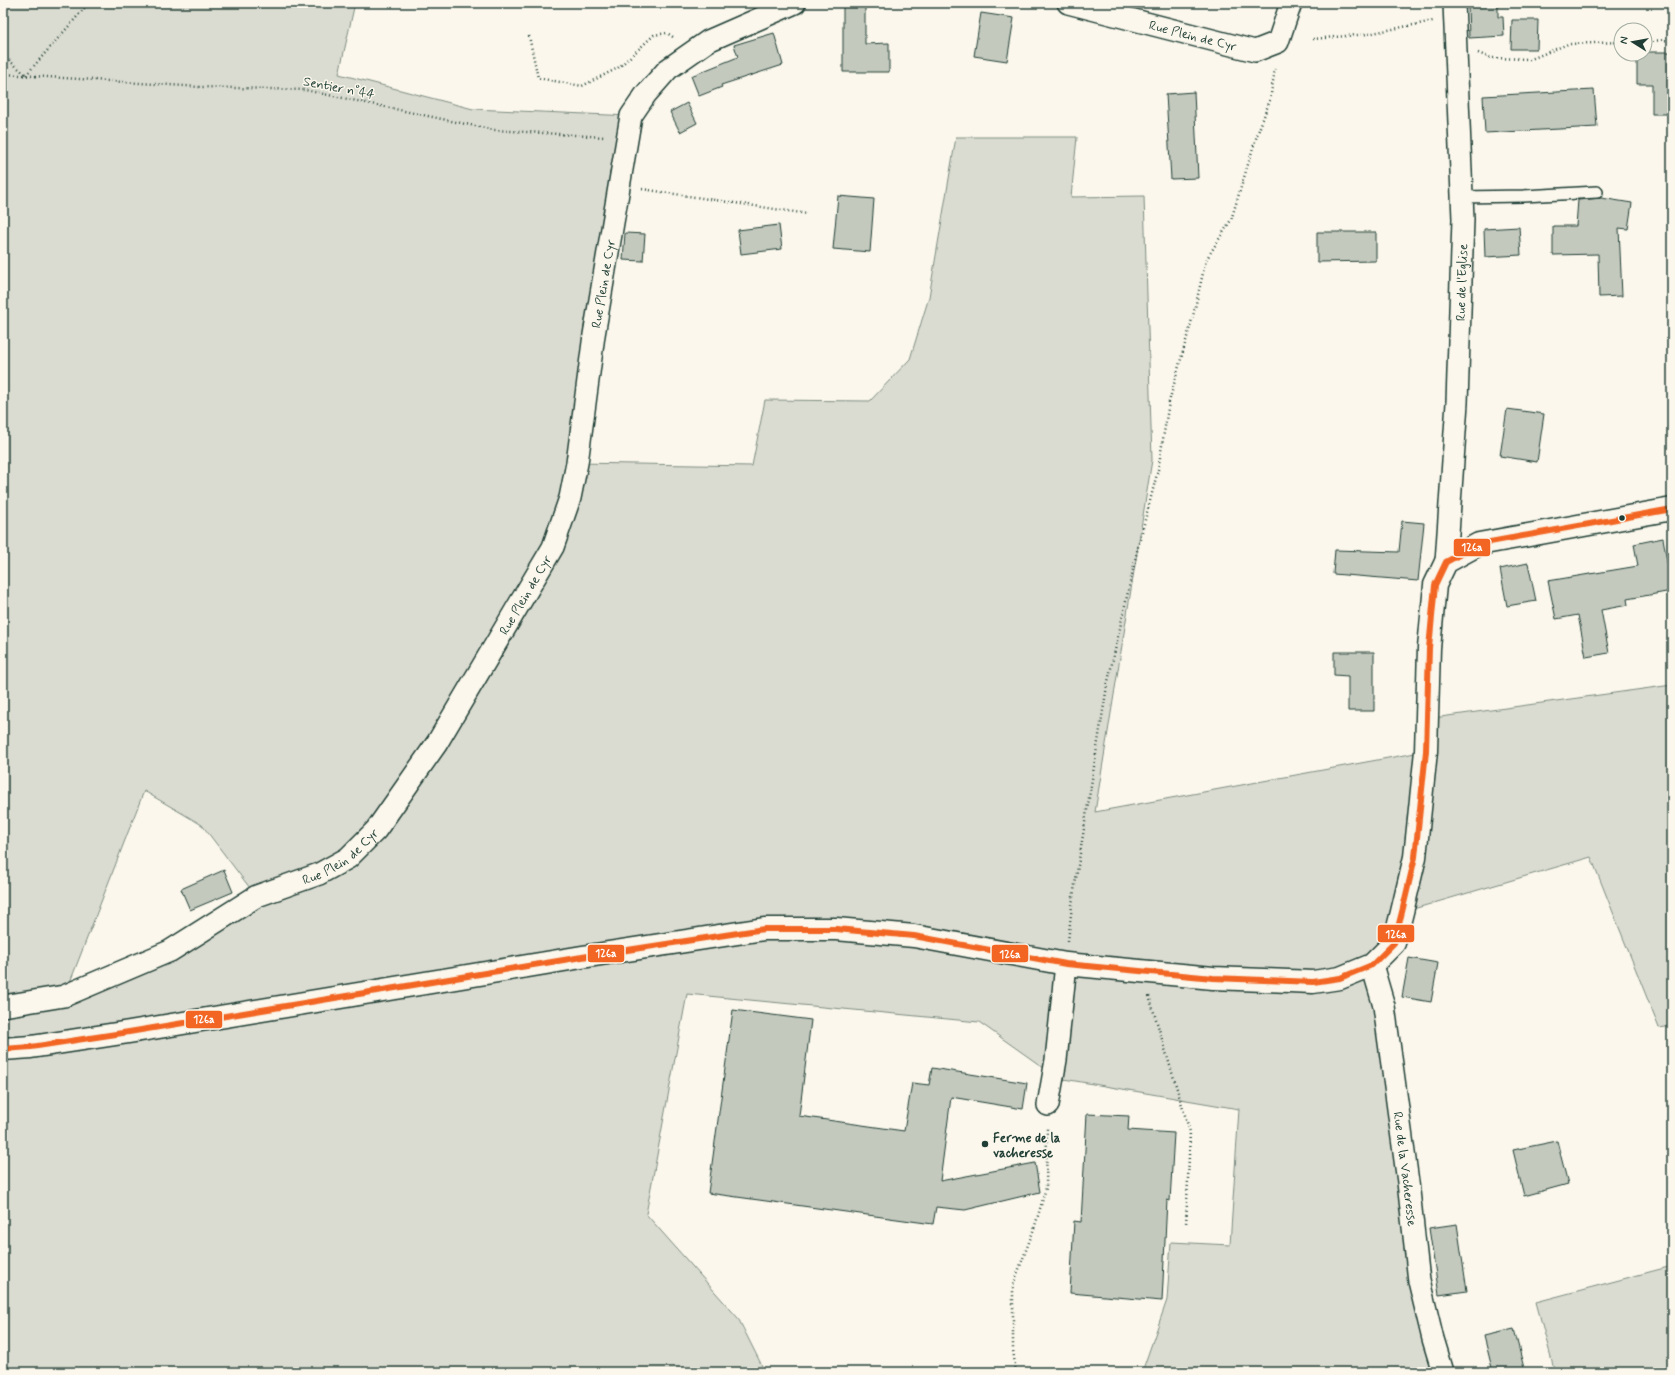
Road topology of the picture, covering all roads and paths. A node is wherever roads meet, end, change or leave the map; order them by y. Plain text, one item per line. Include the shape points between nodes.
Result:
1 (89, 3) edge
2 (795, 3) edge
3 (1068, 3) edge
4 (1291, 3) edge
5 (1454, 10) edge
6 (529, 36) dead end
7 (1313, 39) dead end
8 (1672, 40) edge
9 (1653, 41) edge
10 (1278, 42) junction
11 (1613, 42) edge
12 (1455, 44) junction
13 (691, 53) junction
14 (3, 55) edge
15 (3, 74) edge
16 (26, 75) junction
17 (628, 138) junction
18 (619, 186) junction
19 (1597, 192) dead end
20 (1462, 197) junction
21 (808, 214) dead end
22 (1672, 509) edge
23 (1446, 562) junction
24 (1066, 964) junction
25 (1372, 966) junction
26 (1142, 971) junction
27 (3, 1006) edge
28 (3, 1049) edge
29 (1048, 1105) joint
30 (1186, 1226) dead end
31 (1016, 1372) edge
32 (1443, 1372) edge

1 - 16 path
2 - 13 street, Rue Plein de Cyr via 708,41
3 - 10 street, Rue Plein de Cyr via 1255,51
4 - 10 street
5 - 7 path via 1368,34
5 - 12 street, Rue de l'Eglise
6 - 13 path via 538,78 582,86 618,68 654,35 668,33
8 - 9 path
10 - 24 path via 1270,100 1231,220 1206,260 1169,402 1158,470 1107,686 1073,897
11 - 12 path via 1568,44 1531,59 1491,58
12 - 20 street, Rue de l'Eglise
13 - 17 street, Rue Plein de Cyr via 668,69 646,94 631,116
14 - 16 path
15 - 16 path, Sentier n°44
16 - 17 path, Sentier n°44 via 200,87 305,90 494,130
17 - 18 street, Rue Plein de Cyr
18 - 21 path
18 - 27 street, Rue Plein de Cyr via 573,484 553,548 437,743 376,830 348,858 319,874 256,896 170,951 64,996
19 - 20 lane
20 - 23 street, Rue de l'Eglise via 1458,388
22 - 23 main road via 1479,544
23 - 25 main road via 1435,586 1429,648 1426,751 1415,857 1394,943
24 - 26 main road
24 - 28 main road via 914,936 836,929 764,929 114,1034
24 - 29 street via 1056,1060
25 - 26 main road via 1340,978 1313,982 1213,978
25 - 32 street, Rue de la Vacheresse via 1384,1006 1419,1281
26 - 30 path via 1190,1132
29 - 31 path via 1046,1188 1013,1285 1013,1350

